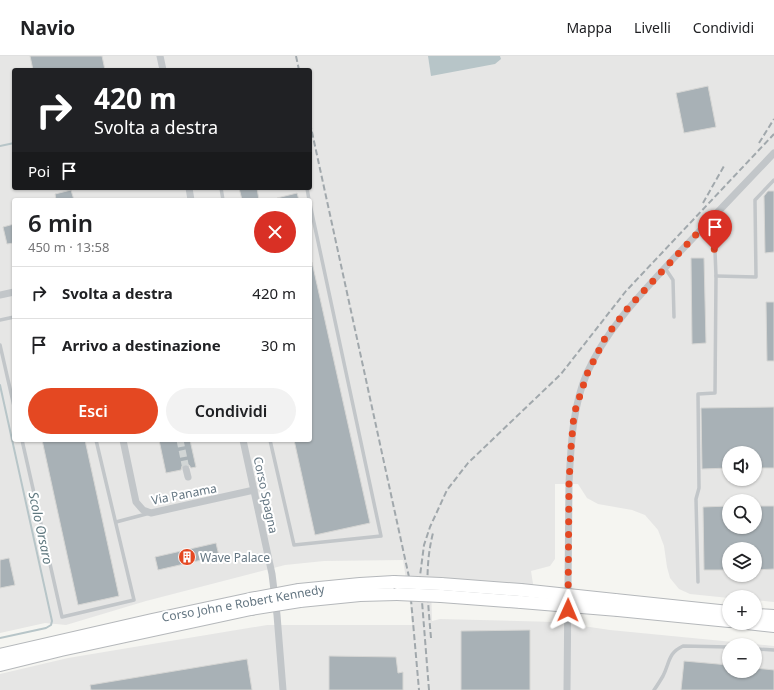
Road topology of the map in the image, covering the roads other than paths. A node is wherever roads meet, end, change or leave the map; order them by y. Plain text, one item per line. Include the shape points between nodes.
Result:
1 (160, 56) edge
2 (163, 68) edge
3 (774, 153) edge
4 (774, 180) edge
5 (312, 213) edge
6 (704, 226) junction
7 (665, 268) junction
8 (716, 276) junction
9 (12, 292) edge
10 (0, 295) edge
11 (12, 317) edge
12 (674, 317) dead end
13 (0, 320) edge
14 (0, 345) edge
15 (12, 397) edge
16 (22, 442) edge
17 (96, 442) edge
18 (123, 442) edge
19 (243, 442) edge
20 (270, 442) edge
21 (186, 469) tunnel mouth
22 (188, 477) dead end
23 (254, 490) junction
24 (151, 513) junction
25 (116, 522) junction
26 (698, 582) dead end
27 (251, 604) junction
28 (617, 605) junction
29 (722, 612) edge
30 (762, 615) edge
31 (774, 616) edge
32 (722, 620) edge
33 (762, 625) edge
34 (774, 626) edge
35 (722, 648) edge
36 (762, 649) edge
37 (774, 650) edge
38 (0, 655) edge
39 (0, 665) edge
40 (281, 675) junction
41 (278, 690) edge
42 (283, 690) edge
43 (567, 690) edge
44 (654, 690) edge

1 - 2 street
3 - 6 street
4 - 8 lane via 755,200 756,277
5 - 20 lane via 381,536 294,544
6 - 7 street
6 - 8 lane via 715,251
7 - 12 lane via 673,280
7 - 43 street via 628,308 605,338 587,374 574,414 569,483
8 - 26 lane via 715,393 698,394
9 - 10 street
11 - 13 lane
14 - 15 lane
16 - 25 lane via 62,617 134,600
17 - 25 lane
18 - 24 street, Via Panama via 136,502 143,510
19 - 23 street, Corso Spagna
21 - 22 street
23 - 24 street, Via Panama
23 - 40 street, Corso Spagna via 278,615
24 - 25 lane
27 - 28 highway, Corso John e Robert Kennedy, bridge via 300,595 360,595 396,588
27 - 38 highway, Corso John e Robert Kennedy via 152,620
27 - 39 highway, Corso John e Robert Kennedy
28 - 29 highway, Corso John e Robert Kennedy
28 - 32 highway, Corso John e Robert Kennedy
30 - 31 highway
33 - 34 highway
35 - 44 lane via 683,646 677,649 671,655 663,677
36 - 37 lane
40 - 41 street, Corso Spagna
40 - 42 street, Corso Spagna

